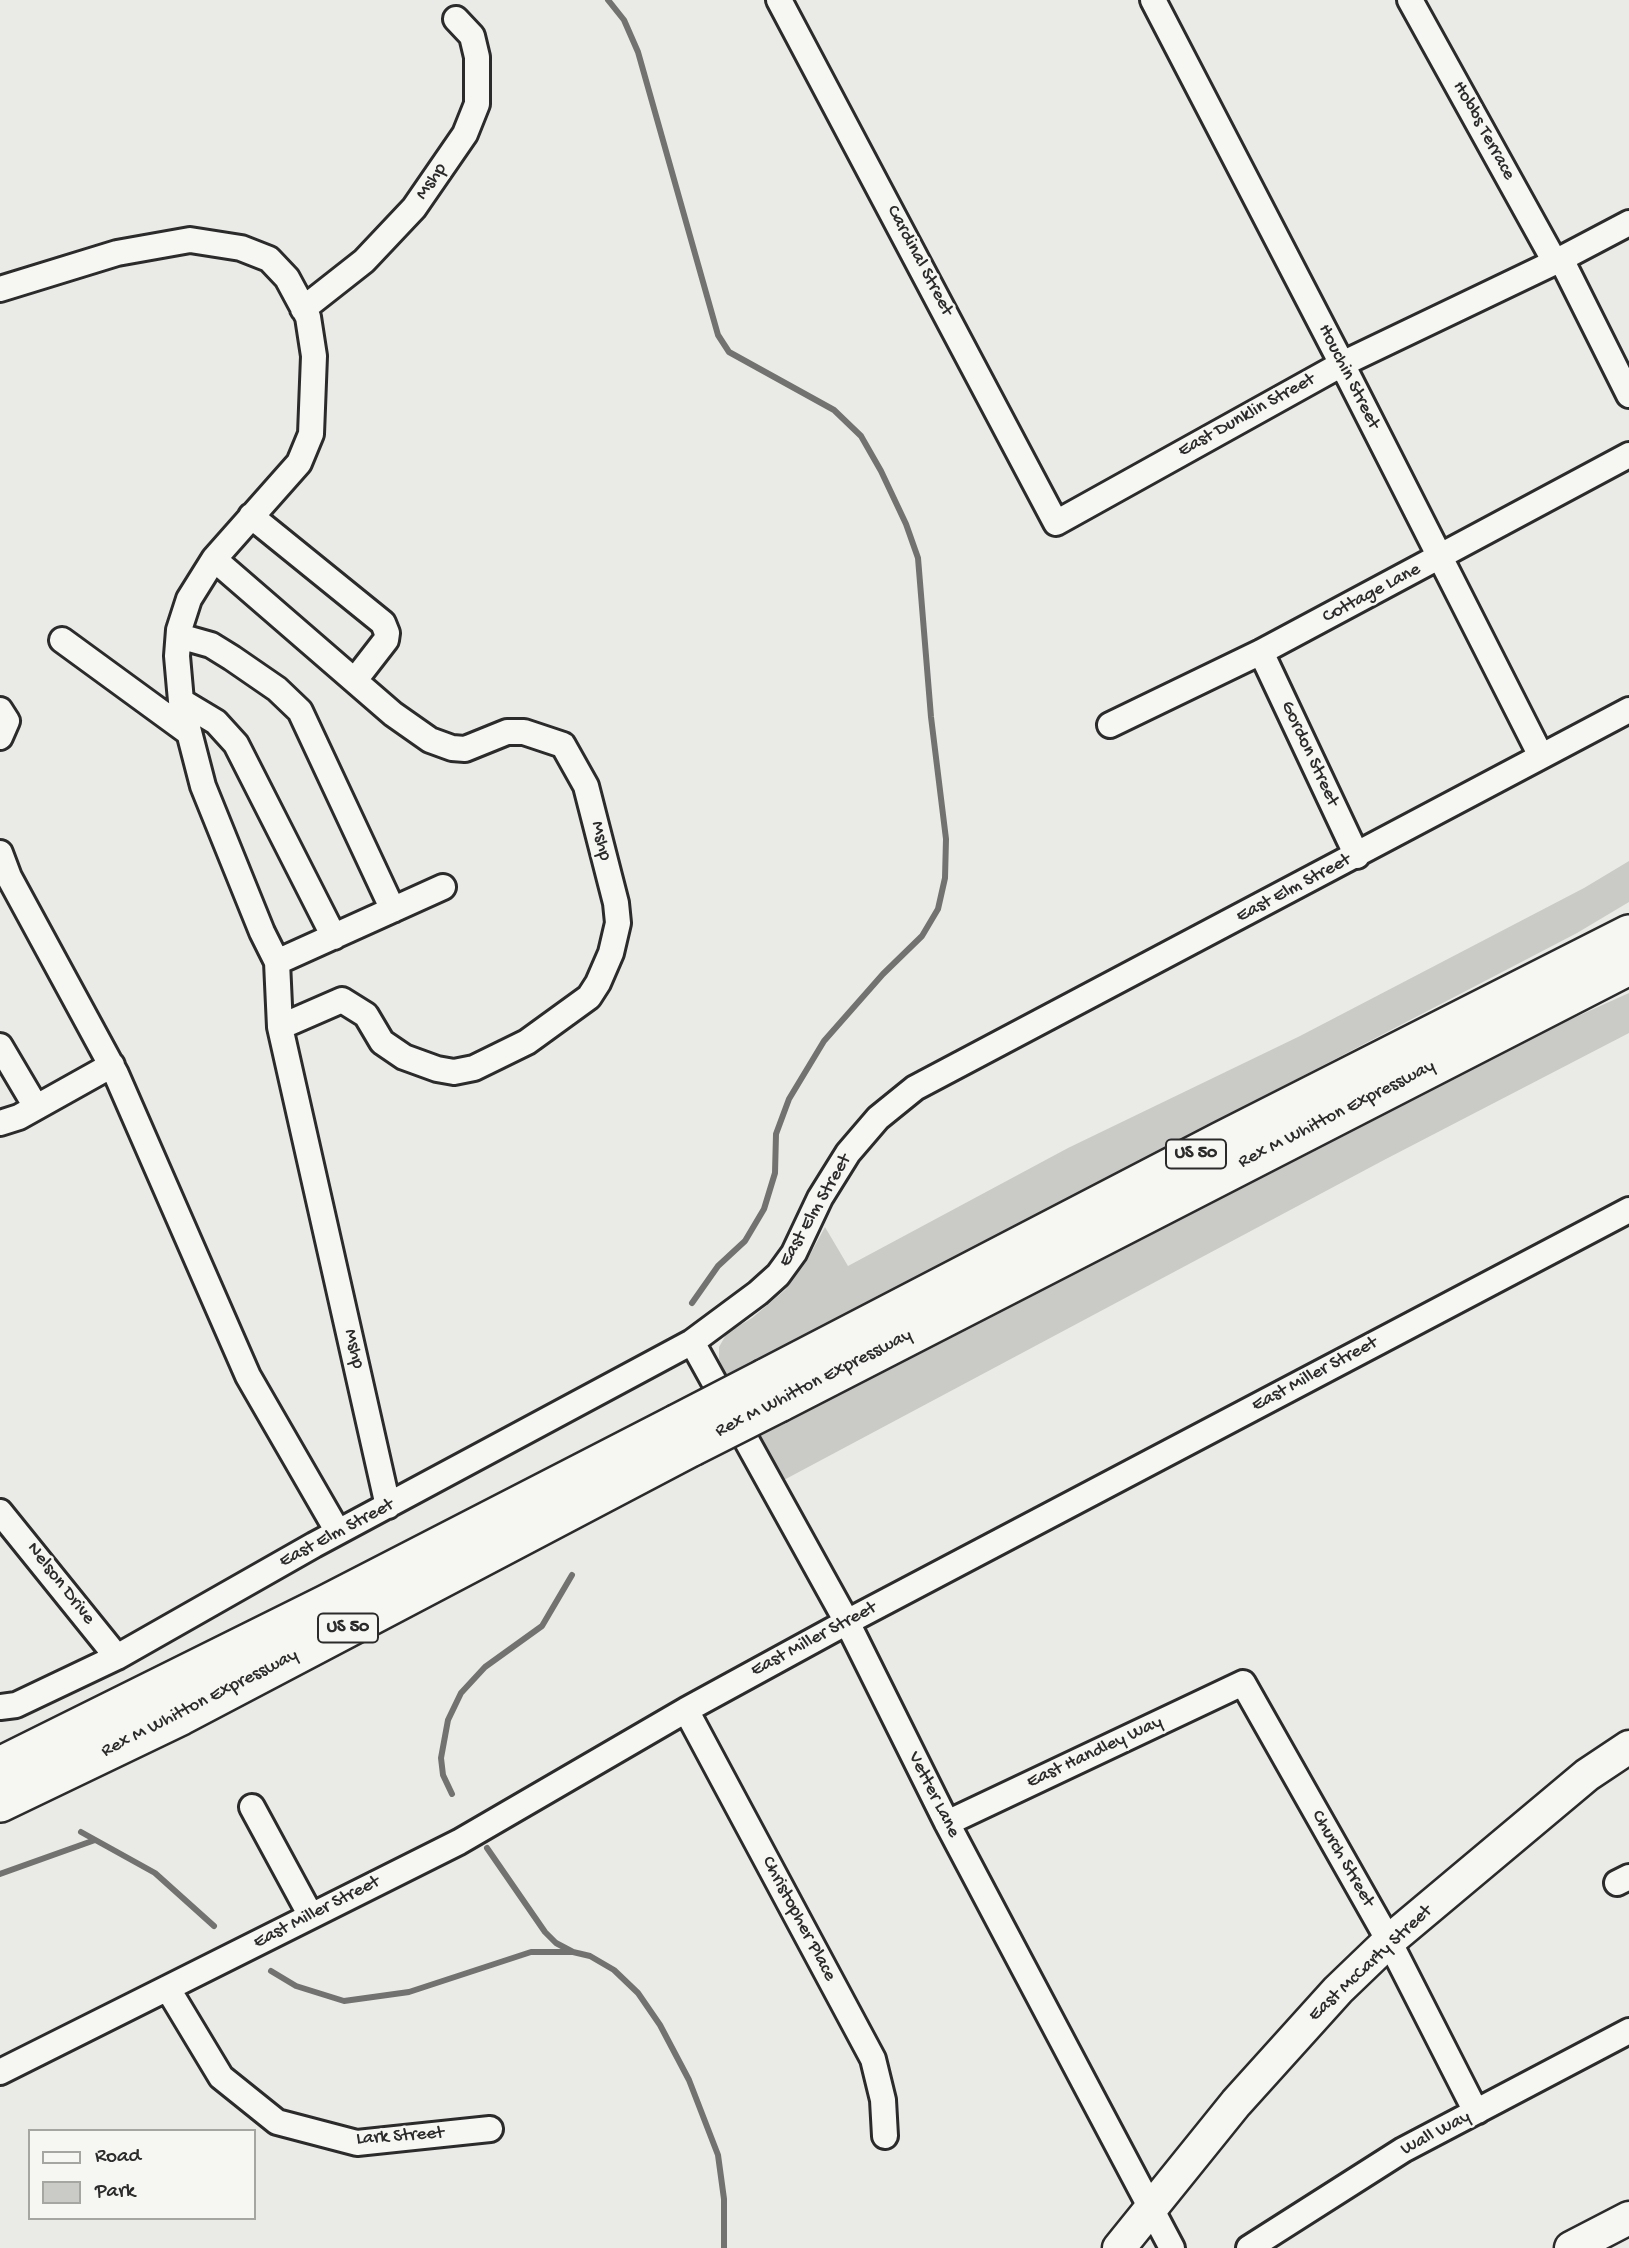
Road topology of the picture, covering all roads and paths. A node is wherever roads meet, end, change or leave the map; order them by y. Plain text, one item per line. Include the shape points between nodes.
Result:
1 (779, 0) edge
2 (1153, 0) edge
3 (1410, 0) edge
4 (456, 19) dead end
5 (1629, 223) edge
6 (1558, 260) junction
7 (0, 289) edge
8 (303, 309) junction
9 (1342, 364) junction
10 (1629, 395) edge
11 (1629, 455) edge
12 (251, 516) junction
13 (1056, 523) joint
14 (1439, 558) junction
15 (214, 559) junction
16 (179, 636) junction
17 (62, 640) dead end
18 (1261, 652) junction
19 (355, 680) junction
20 (181, 701) junction
21 (0, 710) edge
22 (1629, 710) edge
23 (1110, 725) dead end
24 (188, 732) junction
25 (0, 737) edge
26 (1541, 756) junction
27 (0, 853) edge
28 (1357, 856) junction
29 (443, 887) dead end
30 (393, 910) junction
31 (334, 937) junction
32 (1628, 942) edge
33 (276, 962) junction
34 (280, 1027) junction
35 (0, 1046) edge
36 (112, 1065) junction
37 (36, 1107) junction
38 (0, 1123) edge
39 (1629, 1210) edge
40 (692, 1342) junction
41 (684, 1435) junction
42 (388, 1506) junction
43 (0, 1512) edge
44 (338, 1532) junction
45 (847, 1622) junction
46 (117, 1657) junction
47 (1242, 1683) joint
48 (0, 1707) edge
49 (686, 1710) junction
50 (1629, 1747) edge
51 (0, 1766) edge
52 (0, 1803) edge
53 (252, 1807) dead end
54 (947, 1823) junction
55 (311, 1916) junction
56 (1389, 1941) junction
57 (168, 1989) junction
58 (1629, 2031) edge
59 (0, 2072) edge
60 (1478, 2111) junction
61 (489, 2129) dead end
62 (885, 2137) dead end
63 (1149, 2208) junction
64 (1629, 2218) edge
65 (1119, 2248) edge
66 (1172, 2248) edge
67 (1249, 2248) edge
68 (1571, 2248) edge

1 - 13 street, Cardinal Street
2 - 9 street, Houchin Street
3 - 6 street, Hobbs Terrace
4 - 8 street, Mshp via 472,36 477,57 477,104 465,134 414,208 364,261
5 - 6 street, East Dunklin Street
6 - 9 street, East Dunklin Street
6 - 10 street, Hobbs Terrace
7 - 8 street, Mshp via 117,253 190,240 241,247 269,259 287,278
8 - 12 street, Mshp via 314,356 311,434 299,463
9 - 13 street, East Dunklin Street
9 - 14 street, Houchin Street
11 - 14 street, Cottage Lane
12 - 15 street, Mshp
12 - 19 street via 383,623 386,640
14 - 18 street, Cottage Lane
14 - 26 street, Houchin Street
15 - 16 street, Mshp via 189,599
15 - 19 street, Mshp
16 - 20 street, Mshp
16 - 30 street via 211,645 232,658 300,711
17 - 24 street
18 - 23 street, Cottage Lane
18 - 28 street, Gordon Street
19 - 34 street, Mshp via 413,730 452,748 465,749 507,732 563,745 593,809 616,903 615,943 589,997 527,1042 474,1068 454,1072 404,1057 382,1042 366,1015 342,1000
20 - 24 street, Mshp
20 - 31 street via 216,722 236,744
21 - 25 street via 7,721
22 - 26 street, East Elm Street
24 - 33 street, Mshp via 203,786
26 - 28 street, East Elm Street
27 - 36 street
28 - 40 street, East Elm Street via 915,1088 878,1118 848,1153 778,1275
29 - 30 street
30 - 31 street
31 - 33 street
32 - 41 highway, Rex M Whitton Expressway / US 50, bridge via 1234,1135
33 - 34 street, Mshp
34 - 42 street, Mshp
35 - 37 street
36 - 37 street
36 - 44 street via 248,1376
37 - 38 street
39 - 45 street, East Miller Street
40 - 42 street, East Elm Street
40 - 45 street, Vetter Lane
41 - 51 highway, Rex M Whitton Expressway / US 50 via 326,1604
41 - 52 highway, Rex M Whitton Expressway / US 50 via 181,1716
42 - 44 street, East Elm Street
43 - 46 street, Nelson Drive
44 - 46 street, East Elm Street
45 - 49 street, East Miller Street
45 - 54 street, Vetter Lane
46 - 48 street, East Elm Street via 16,1705
47 - 54 street, East Handley Way
47 - 56 street, Church Street
49 - 55 street, East Miller Street via 459,1842
49 - 62 street, Christopher Place via 873,2059 883,2100
50 - 56 main road, East McCarty Street via 1587,1776
53 - 55 street
54 - 63 street, Vetter Lane
55 - 57 street, East Miller Street
56 - 60 street, Church Street
56 - 63 main road, East McCarty Street via 1255,2082
57 - 59 street, East Miller Street
57 - 61 street, Lark Street via 221,2077 277,2122 357,2143
58 - 60 street, Wall Way
60 - 67 street, Wall Way via 1403,2150
63 - 65 main road, East McCarty Street
63 - 66 street, Vetter Lane
64 - 68 main road

